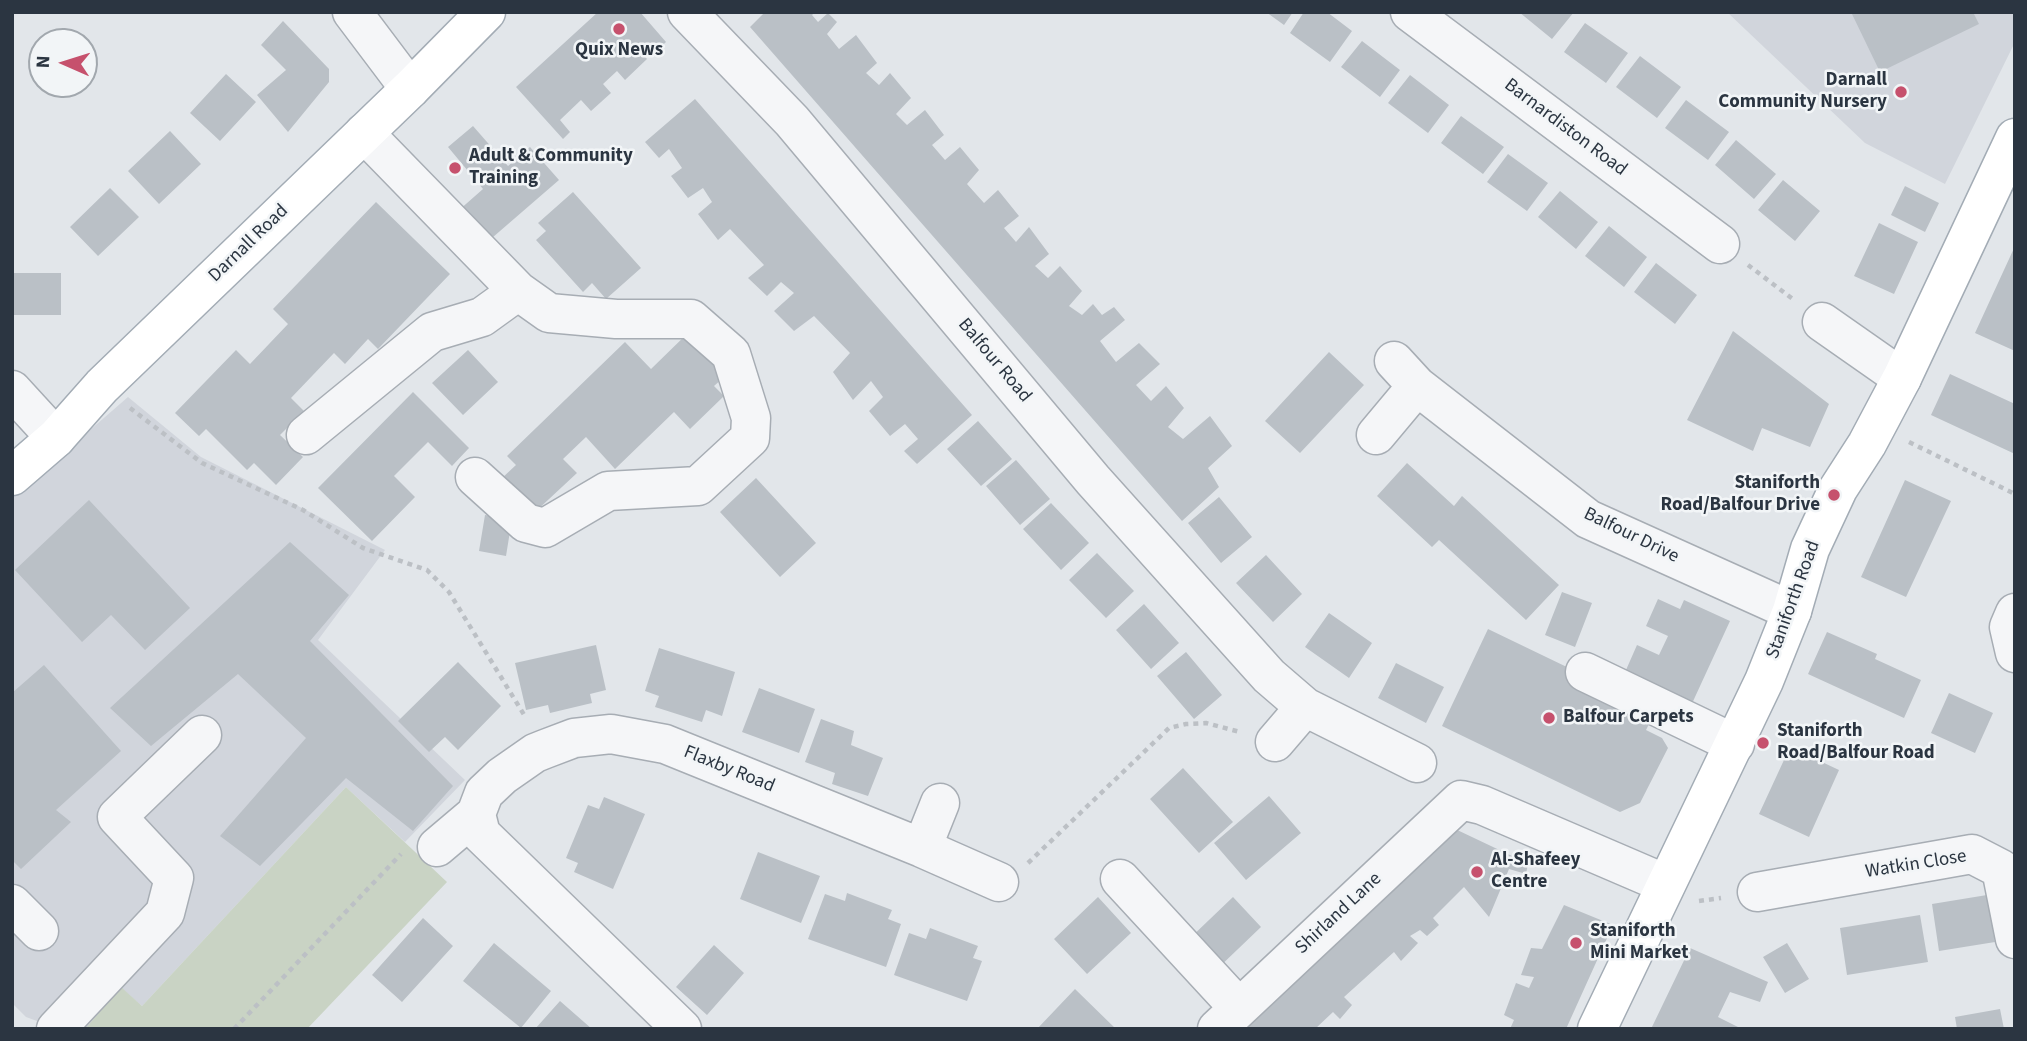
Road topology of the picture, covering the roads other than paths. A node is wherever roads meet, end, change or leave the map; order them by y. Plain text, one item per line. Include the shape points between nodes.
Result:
1 (352, 12) edge
2 (486, 12) edge
3 (687, 12) edge
4 (1410, 12) edge
5 (410, 89) junction
6 (364, 134) junction
7 (2015, 138) edge
8 (1720, 244) road end
9 (518, 291) junction
10 (1822, 322) road end
11 (1902, 377) junction
12 (12, 390) edge
13 (306, 435) dead end
14 (1376, 435) dead end
15 (56, 438) junction
16 (12, 476) edge
17 (475, 477) dead end
18 (1792, 611) junction
19 (2015, 613) edge
20 (2015, 653) edge
21 (1585, 672) dead end
22 (1305, 707) junction
23 (202, 735) dead end
24 (1275, 742) road end
25 (1735, 744) junction
26 (1417, 763) dead end
27 (940, 803) dead end
28 (476, 814) junction
29 (437, 847) road end
30 (922, 848) junction
31 (1120, 879) dead end
32 (999, 882) road end
33 (1757, 892) road end
34 (1661, 896) junction
35 (12, 904) edge
36 (39, 931) dead end
37 (2015, 939) edge
38 (1228, 1018) edge
39 (56, 1029) edge
40 (682, 1029) edge
41 (1597, 1029) edge

1 - 5 street
2 - 5 main road, Darnall Road
3 - 22 street, Balfour Road via 792,121 1093,480 1269,676
4 - 8 street, Barnardiston Road
5 - 6 main road, Darnall Road
6 - 9 street
6 - 15 main road, Darnall Road via 102,386
7 - 11 main road, Staniforth Road
9 - 13 street via 482,317 432,332
9 - 17 street via 550,313 691,319 731,354 751,418 750,438 698,486 608,491 545,528 526,523
10 - 11 street
11 - 18 main road, Staniforth Road via 1838,489 1810,549
12 - 15 street
14 - 18 street, Balfour Drive via 1405,374 1588,519
15 - 16 main road, Darnall Road
18 - 25 main road, Staniforth Road
19 - 20 street via 2010,627
21 - 25 street
22 - 24 street
22 - 26 street, Balfour Road
23 - 39 street via 117,817 174,878 164,913
25 - 34 main road, Staniforth Road
27 - 30 street
28 - 29 street, Flaxby Road
28 - 30 street, Flaxby Road via 484,793 535,753 574,737 611,734 665,744
28 - 40 street via 481,834
30 - 32 street, Flaxby Road
31 - 38 street
33 - 37 street, Watkin Close via 1972,855 2001,869
34 - 38 street, Shirland Lane via 1482,805 1461,800
34 - 41 main road, Staniforth Road
35 - 36 street

